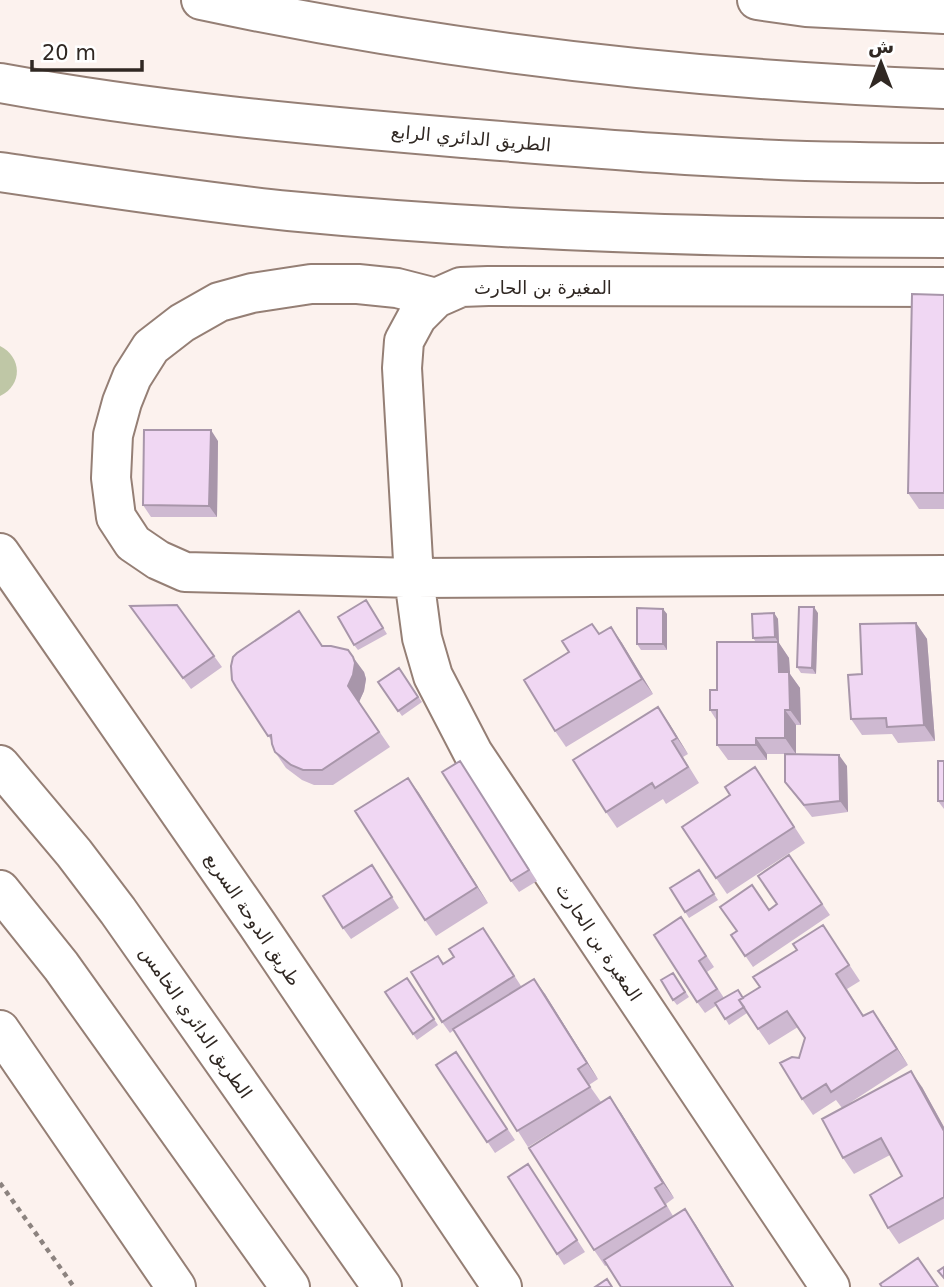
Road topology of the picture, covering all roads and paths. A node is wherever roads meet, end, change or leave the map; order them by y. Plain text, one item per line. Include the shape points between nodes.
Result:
1 (201, 0) edge
2 (757, 0) edge
3 (800, 4) edge
4 (944, 13) edge
5 (0, 83) edge
6 (944, 89) edge
7 (944, 163) edge
8 (0, 172) edge
9 (944, 238) edge
10 (944, 287) edge
11 (436, 299) junction
12 (0, 554) edge
13 (944, 575) edge
14 (414, 578) junction
15 (0, 765) edge
16 (0, 890) edge
17 (0, 1030) edge
18 (0, 1183) edge
19 (74, 1287) edge
20 (176, 1287) edge
21 (290, 1287) edge
22 (382, 1287) edge
23 (502, 1287) edge
24 (830, 1287) edge

1 - 6 main road via 401,37 569,61 856,86
2 - 3 main road
3 - 4 main road
5 - 7 main road, الطريق الدائري الرابع via 260,120 404,133 804,161
8 - 9 main road via 288,211 456,224 789,238
10 - 11 main road, المغيرة بن الحارث via 488,286 461,288
11 - 14 main road, المغيرة بن الحارث via 417,317 404,341
11 - 14 main road via 397,288 311,284 219,302 150,347 132,377 113,435 111,478 116,517 133,543 158,560 185,572
12 - 23 main road, طريق الدوحة السريع
13 - 14 main road
14 - 24 main road, المغيرة بن الحارث via 422,638 433,676 473,753
15 - 22 main road, الطريق الدائري الخامس via 118,911
16 - 21 main road via 61,966
17 - 20 main road
18 - 19 path

